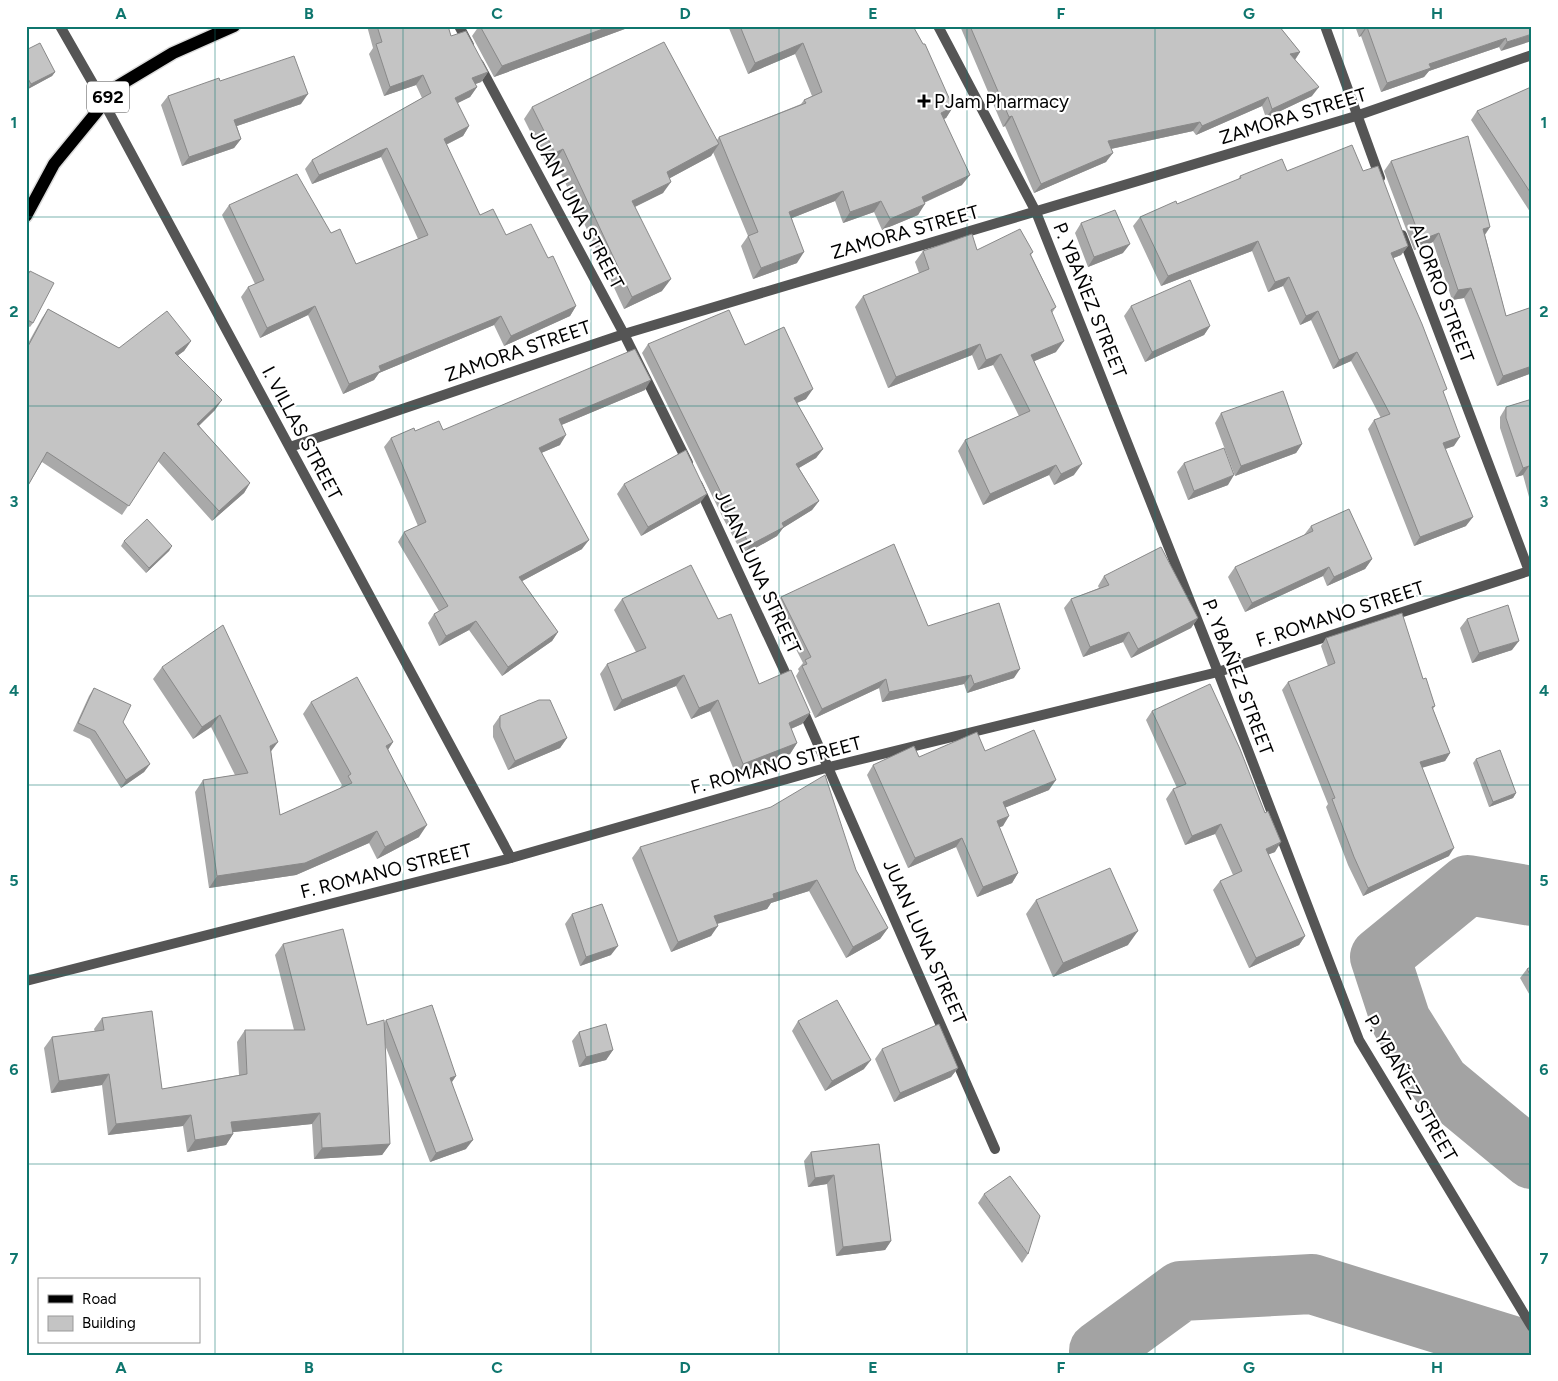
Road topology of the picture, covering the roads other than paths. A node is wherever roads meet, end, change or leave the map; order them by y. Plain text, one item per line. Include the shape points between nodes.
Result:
1 (60, 26) edge
2 (234, 26) edge
3 (459, 26) edge
4 (938, 26) edge
5 (1325, 26) edge
6 (1532, 55) edge
7 (103, 101) junction
8 (1356, 116) junction
9 (1384, 190) edge
10 (1036, 212) junction
11 (26, 216) edge
12 (1399, 228) edge
13 (624, 334) junction
14 (290, 447) junction
15 (1530, 571) edge
16 (1218, 672) junction
17 (829, 768) junction
18 (511, 858) junction
19 (26, 981) edge
20 (995, 1149) dead end
21 (1532, 1327) edge

1 - 7 street, I. VILLAS STREET
2 - 7 main road, 692 via 173,53 118,86
3 - 13 street, JUAN LUNA STREET
4 - 10 street, P. YBAÑEZ STREET
5 - 8 street
6 - 8 street, ZAMORA STREET
7 - 11 main road, 692 via 54,164
7 - 14 street, I. VILLAS STREET
8 - 9 street
8 - 10 street, ZAMORA STREET
10 - 13 street, ZAMORA STREET
10 - 16 street, P. YBAÑEZ STREET
12 - 15 street, ALORRO STREET
13 - 14 street, ZAMORA STREET
13 - 17 street, JUAN LUNA STREET via 730,549
14 - 18 street, I. VILLAS STREET
15 - 16 street, F. ROMANO STREET
16 - 17 street, F. ROMANO STREET
16 - 21 street, P. YBAÑEZ STREET via 1359,1040
17 - 18 street, F. ROMANO STREET
17 - 20 street, JUAN LUNA STREET
18 - 19 street, F. ROMANO STREET

